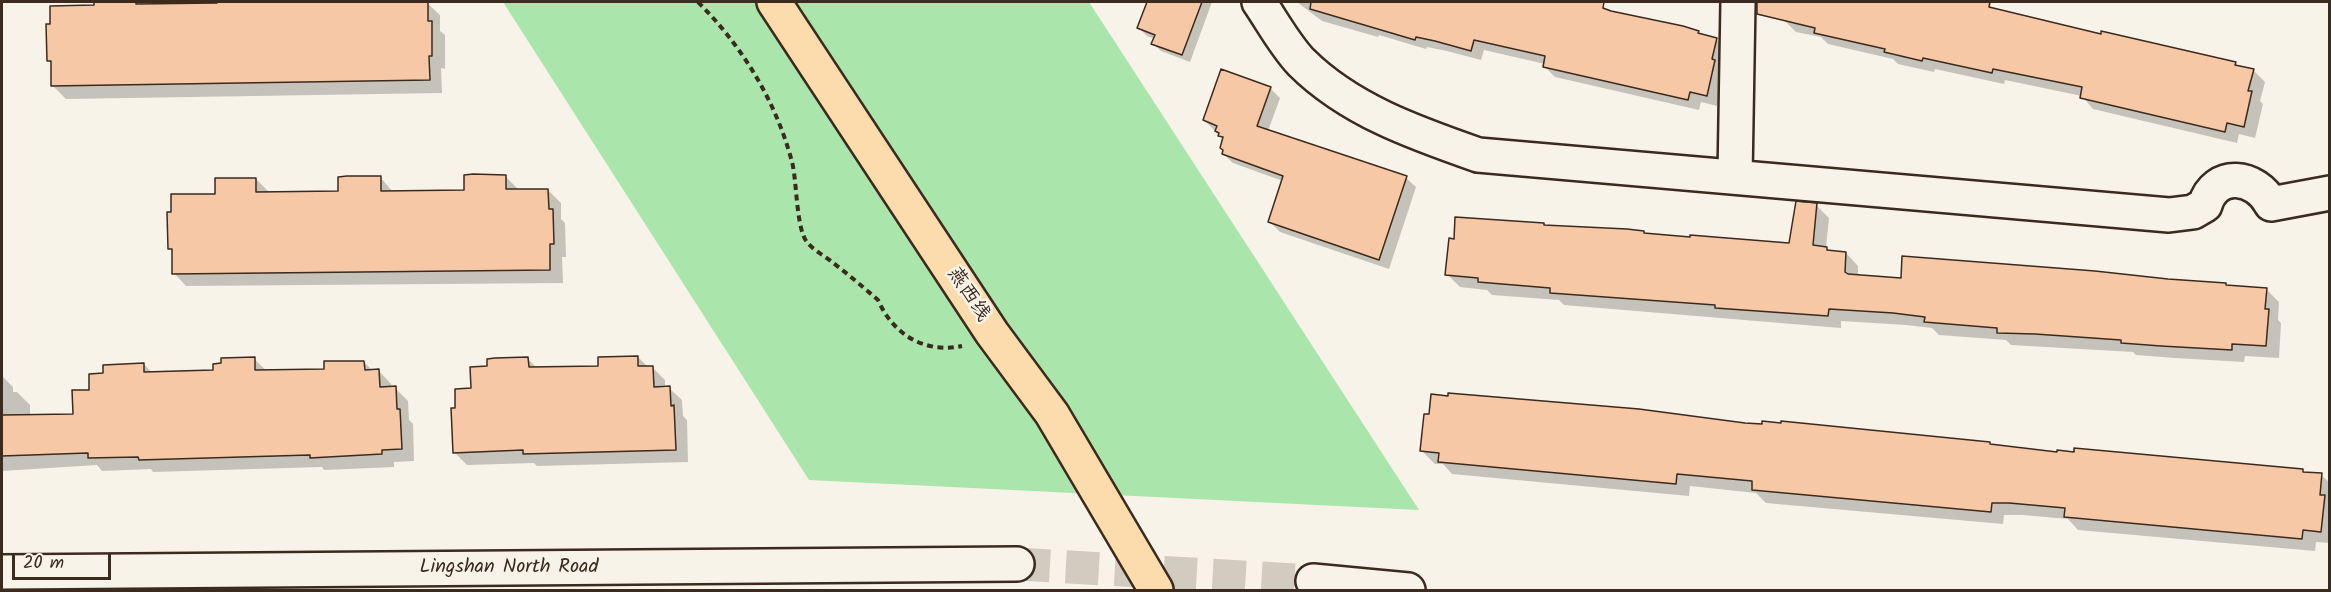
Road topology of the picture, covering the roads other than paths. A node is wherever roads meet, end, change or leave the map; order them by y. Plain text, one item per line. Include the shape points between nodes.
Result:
1 (774, 2) edge
2 (1259, 2) edge
3 (1738, 2) edge
4 (1735, 177) junction
5 (2330, 193) edge
6 (1017, 564) tunnel mouth
7 (2, 572) edge
8 (1313, 582) tunnel mouth
9 (1156, 591) edge
10 (1408, 591) edge

1 - 9 main road, 燕西线 via 992,333 1052,414
2 - 4 street via 1300,60 1328,85 1358,105 1427,137 1478,155
3 - 4 street
4 - 5 street via 2169,215 2193,212 2228,181 2250,183 2271,204
6 - 7 street, Lingshan North Road
8 - 10 street

